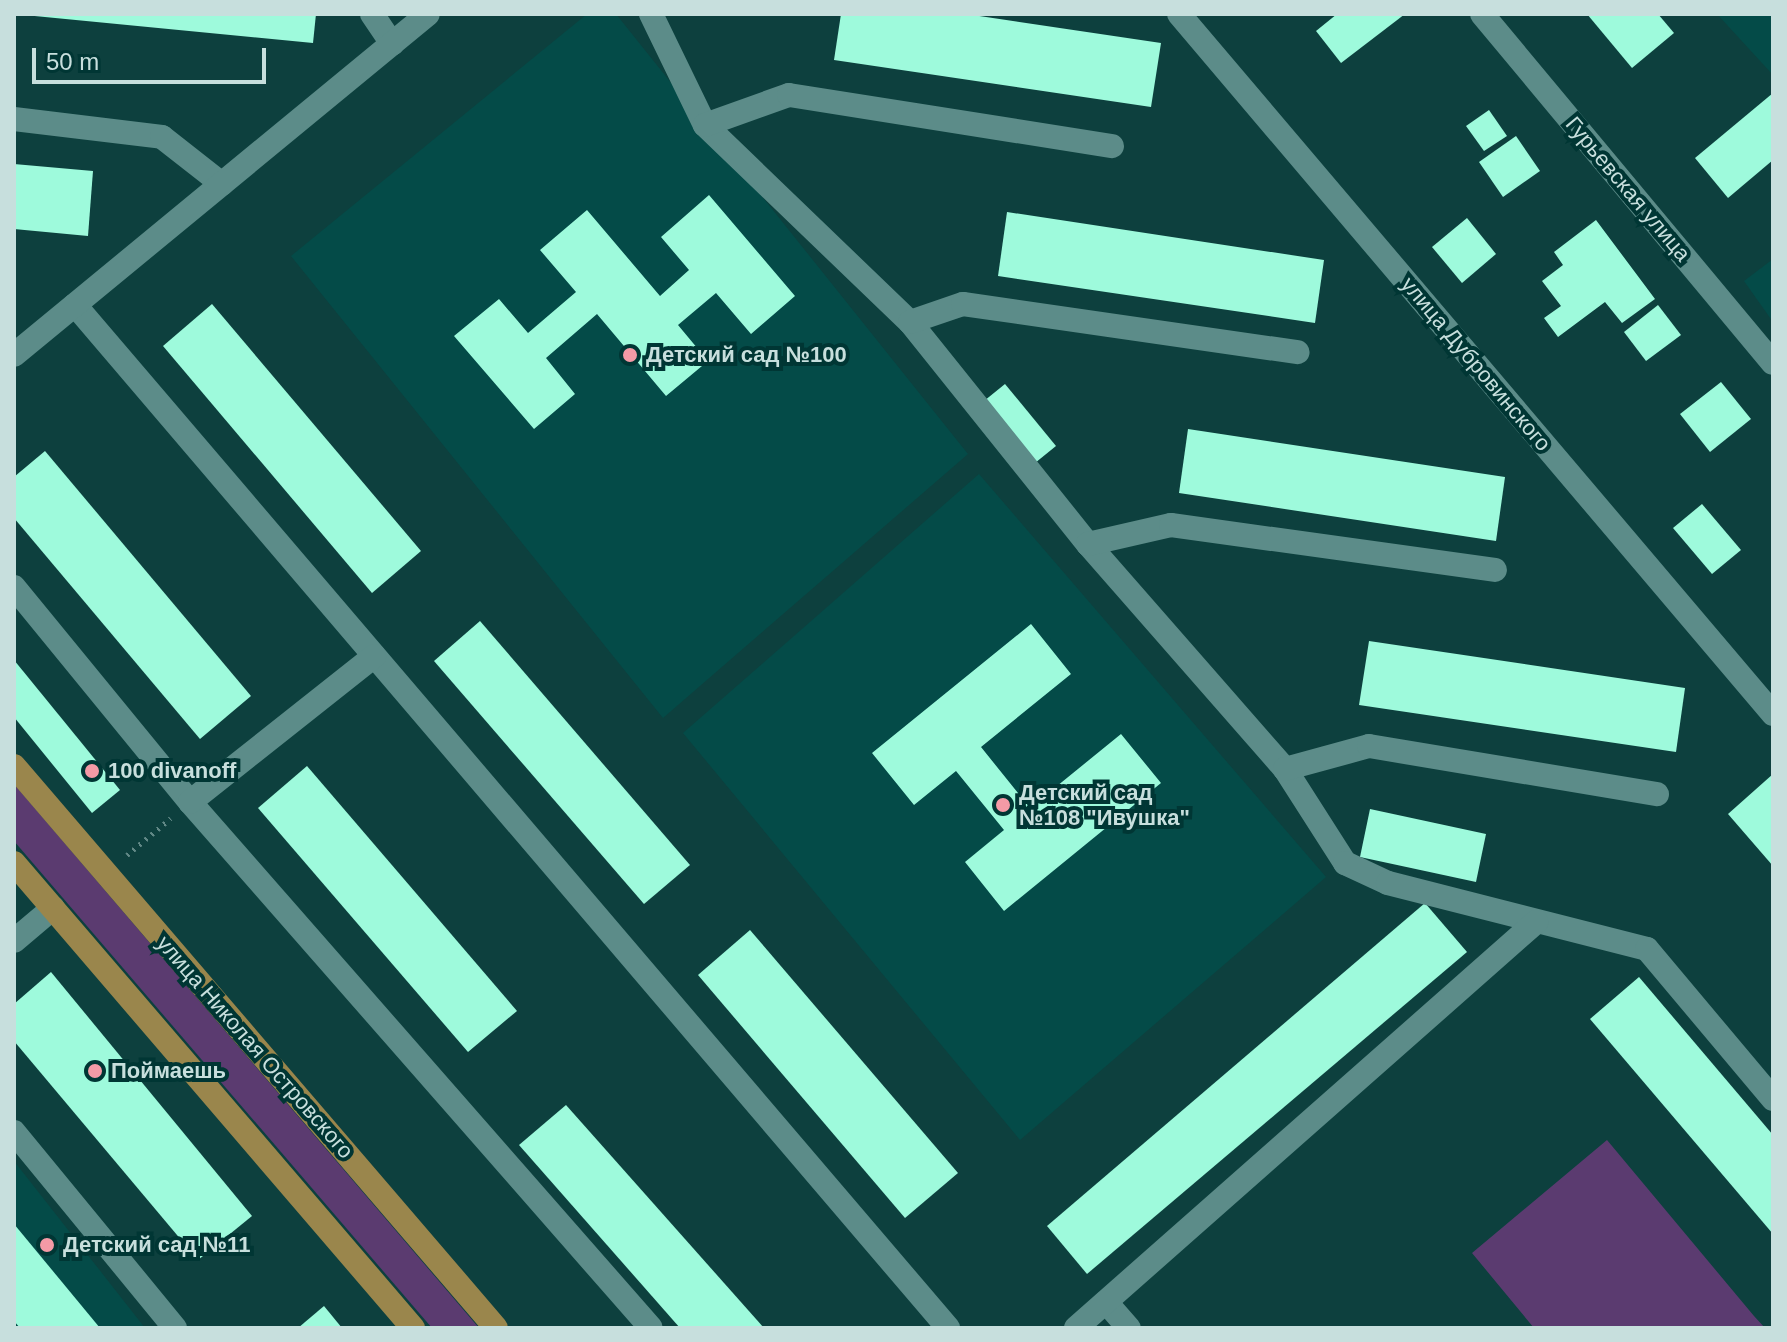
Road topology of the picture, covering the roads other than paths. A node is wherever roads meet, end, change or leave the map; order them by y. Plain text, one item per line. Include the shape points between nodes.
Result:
1 (372, 14) edge
2 (428, 14) edge
3 (651, 14) edge
4 (1179, 14) edge
5 (1482, 14) edge
6 (392, 44) junction
7 (14, 119) edge
8 (705, 125) junction
9 (1112, 146) dead end
10 (222, 184) junction
11 (75, 305) junction
12 (910, 322) junction
13 (1298, 352) dead end
14 (14, 355) edge
15 (1773, 363) edge
16 (1088, 544) junction
17 (1495, 570) dead end
18 (14, 587) edge
19 (374, 656) junction
20 (1773, 714) edge
21 (14, 766) edge
22 (1285, 769) junction
23 (1657, 794) dead end
24 (190, 802) junction
25 (14, 863) edge
26 (53, 908) junction
27 (1536, 922) junction
28 (14, 941) edge
29 (1773, 1099) edge
30 (14, 1132) edge
31 (1106, 1302) junction
32 (175, 1328) edge
33 (413, 1328) edge
34 (496, 1328) edge
35 (651, 1328) edge
36 (948, 1328) edge
37 (1076, 1328) edge
38 (1129, 1328) edge

1 - 6 street
2 - 6 street
3 - 8 street
4 - 20 street, улица Дубровинского
5 - 15 street, Гурьевская улица
6 - 10 street
7 - 10 street via 162,137
8 - 9 street via 789,95
8 - 12 street
10 - 11 street
11 - 14 street
11 - 19 street
12 - 13 street via 963,304
12 - 16 street
16 - 17 street via 1171,525
16 - 22 street
18 - 24 street
19 - 24 street
19 - 36 street
21 - 34 main road, улица Николая Островского
22 - 23 street via 1369,746
22 - 27 street via 1345,863 1388,883
24 - 35 street
25 - 26 main road
26 - 28 street
26 - 33 main road
27 - 29 street via 1647,949
27 - 31 street
30 - 32 street
31 - 37 street
31 - 38 street

